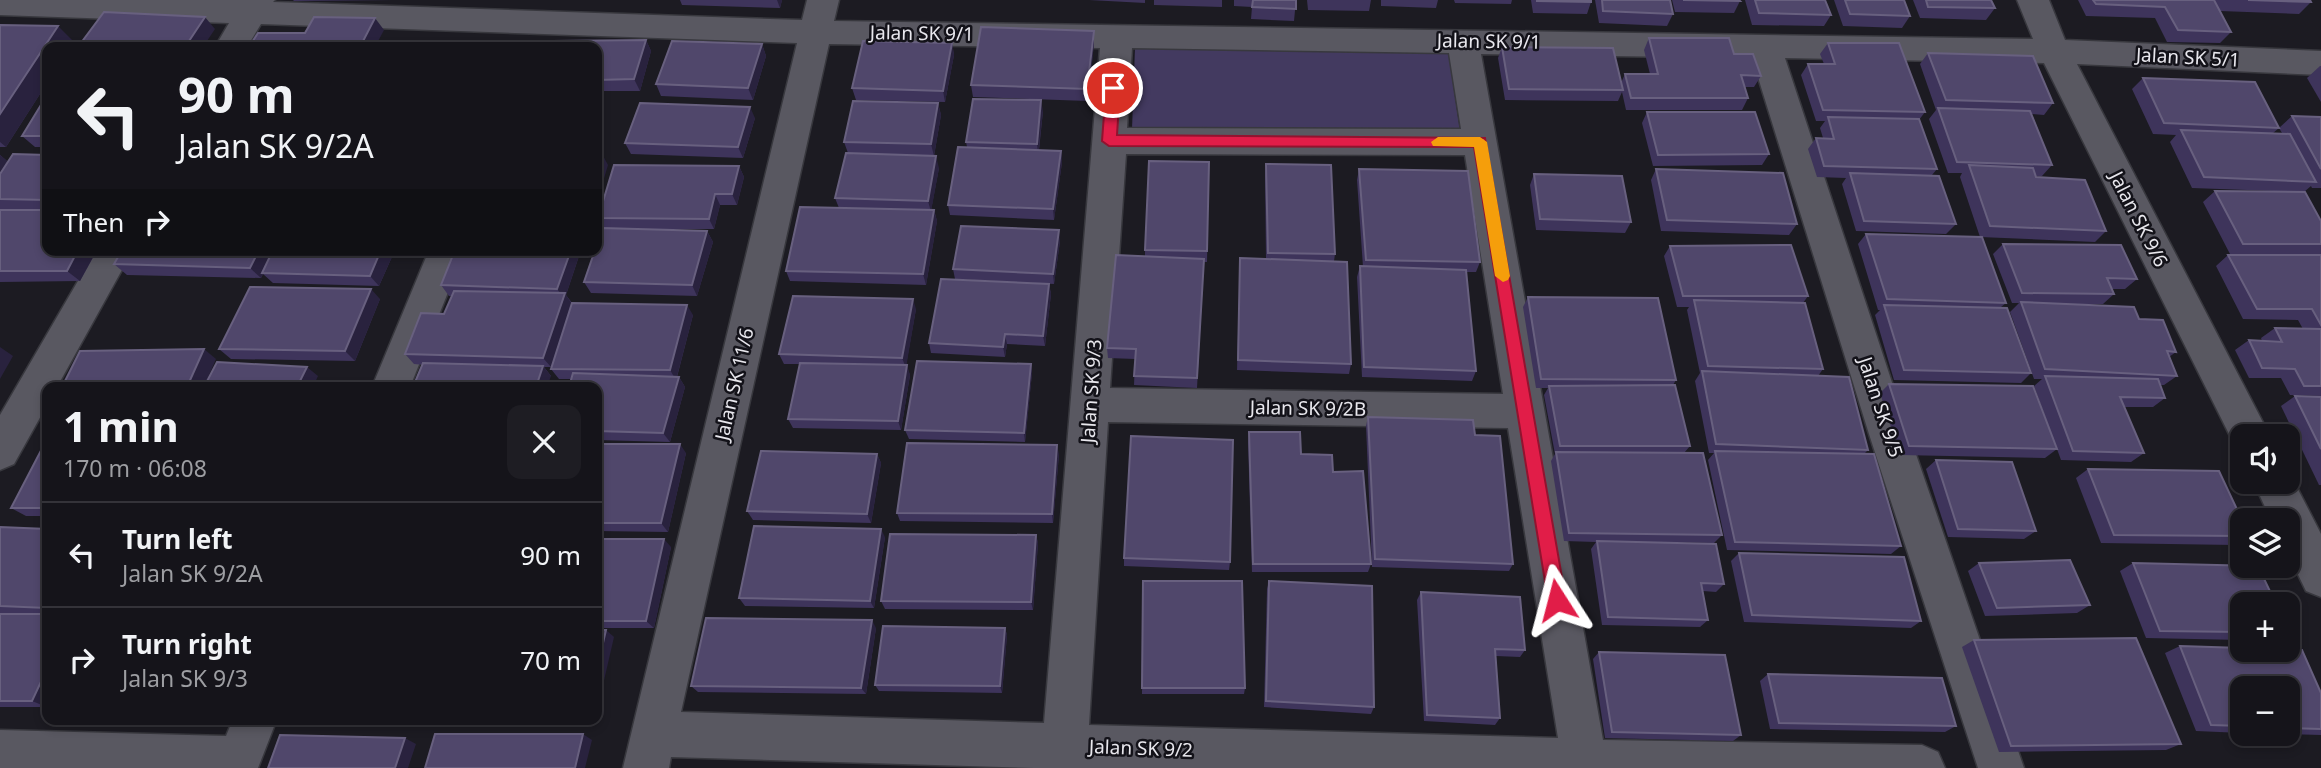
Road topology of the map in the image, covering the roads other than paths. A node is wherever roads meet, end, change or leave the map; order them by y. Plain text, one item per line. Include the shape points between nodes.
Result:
1 (2033, 0) edge
2 (0, 5) edge
3 (255, 6) edge
4 (819, 16) edge
5 (529, 23) edge
6 (1117, 36) junction
7 (1463, 41) junction
8 (235, 42) edge
9 (1765, 45) junction
10 (2054, 51) junction
11 (2321, 63) edge
12 (1109, 141) junction
13 (1480, 142) junction
14 (112, 256) edge
15 (445, 256) edge
16 (393, 382) edge
17 (1090, 405) junction
18 (1525, 411) junction
19 (2243, 424) edge
20 (0, 452) edge
21 (2280, 494) edge
22 (2321, 576) edge
23 (1065, 746) junction
24 (243, 749) edge
25 (650, 751) edge
26 (0, 753) edge
27 (1584, 762) junction
28 (1922, 768) edge
29 (2001, 768) edge

1 - 10 street, Jalan SK 9/6
2 - 3 street, Jalan SK 9/1
3 - 5 street, Jalan SK 9/1
3 - 8 street
4 - 5 street, Jalan SK 9/1
4 - 6 street, Jalan SK 9/1
4 - 25 street, Jalan SK 11/6
6 - 7 street, Jalan SK 9/1
6 - 12 street, Jalan SK 9/3
7 - 9 street, Jalan SK 9/1
7 - 13 street
9 - 10 street, Jalan SK 9/1
9 - 29 street, Jalan SK 9/5
10 - 11 street, Jalan SK 5/1
10 - 19 street, Jalan SK 9/6
12 - 13 street
12 - 17 street, Jalan SK 9/3
13 - 18 street
14 - 20 street
15 - 16 street
17 - 18 street, Jalan SK 9/2B
17 - 23 street, Jalan SK 9/3
18 - 27 street
21 - 22 street
23 - 25 street, Jalan SK 9/2
23 - 27 street, Jalan SK 9/2
24 - 26 street
27 - 28 street, Jalan SK 9/2

